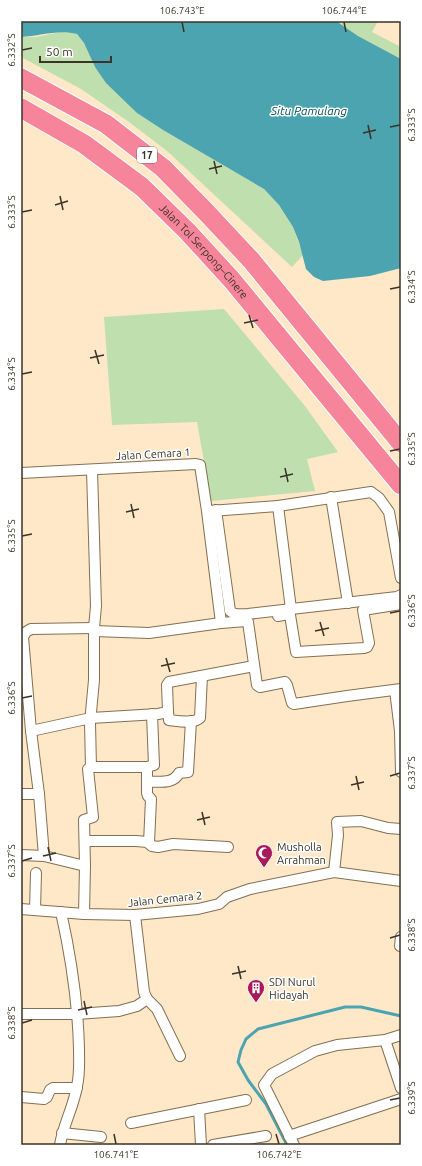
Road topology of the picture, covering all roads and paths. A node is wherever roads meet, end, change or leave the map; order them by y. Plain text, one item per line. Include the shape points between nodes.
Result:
1 (21, 78) edge
2 (21, 108) edge
3 (401, 441) edge
4 (370, 448) junction
5 (92, 470) junction
6 (21, 473) edge
7 (401, 485) edge
8 (401, 494) edge
9 (332, 497) junction
10 (278, 506) junction
11 (212, 511) junction
12 (401, 578) edge
13 (401, 595) edge
14 (348, 603) junction
15 (401, 604) edge
16 (291, 609) junction
17 (246, 621) junction
18 (221, 623) junction
19 (94, 629) junction
20 (254, 666) junction
21 (202, 676) junction
22 (398, 689) edge
23 (168, 712) junction
24 (152, 714) junction
25 (91, 718) junction
26 (191, 721) junction
27 (31, 731) junction
28 (400, 731) edge
29 (91, 767) junction
30 (147, 767) junction
31 (401, 772) edge
32 (147, 782) junction
33 (21, 794) edge
34 (39, 794) junction
35 (401, 829) edge
36 (85, 842) junction
37 (149, 843) junction
38 (228, 847) dead end
39 (21, 855) edge
40 (44, 856) junction
41 (85, 866) junction
42 (334, 872) junction
43 (36, 873) dead end
44 (401, 881) edge
45 (21, 909) edge
46 (35, 910) junction
47 (61, 912) junction
48 (84, 914) junction
49 (135, 915) junction
50 (401, 937) edge
51 (401, 946) edge
52 (147, 999) junction
53 (21, 1014) edge
54 (77, 1014) junction
55 (401, 1035) edge
56 (385, 1040) junction
57 (180, 1056) dead end
58 (77, 1088) junction
59 (401, 1088) edge
60 (21, 1097) edge
61 (401, 1099) edge
62 (246, 1100) dead end
63 (199, 1109) junction
64 (131, 1123) dead end
65 (62, 1133) junction
66 (266, 1136) dead end
67 (101, 1137) dead end
68 (292, 1140) edge
69 (60, 1145) edge
70 (201, 1145) edge
71 (213, 1145) edge

1 - 3 highway, 17 via 106,124 163,168 250,260
2 - 4 highway, Jalan Tol Serpong–Cinere / 17 via 84,144 142,187 188,231 231,279
4 - 7 highway, Jalan Tol Serpong–Cinere / 17
4 - 8 highway
5 - 6 street, Jalan Cemara 1
5 - 11 street, Jalan Cemara 1 via 200,465
5 - 19 street via 96,606
9 - 10 street
9 - 12 street via 371,492 379,498 389,512
9 - 14 street
10 - 11 street
10 - 16 street
11 - 16 street via 230,611 235,615
11 - 18 street, Jalan Cemara 1
13 - 14 street
14 - 16 street
15 - 17 street via 363,610 369,644 364,648 296,652 291,618 288,614
17 - 18 street
17 - 20 street via 250,632
18 - 19 street via 149,634
19 - 25 street
19 - 27 street via 31,628 24,634
20 - 21 street
20 - 22 street via 258,686 285,682 294,704
21 - 23 street via 168,683
21 - 26 street via 200,718
22 - 28 street
23 - 24 street
23 - 26 street via 169,720
24 - 25 street
24 - 30 street via 154,765
25 - 27 street
25 - 29 street
26 - 32 street via 188,772 179,773 170,781
27 - 34 street
28 - 31 street
29 - 30 street
29 - 36 street via 88,769 93,817 84,819
30 - 32 street
32 - 37 street via 148,796 151,799
33 - 34 street
34 - 40 street
35 - 42 street via 360,821 337,822
36 - 37 street
36 - 41 street
37 - 38 street via 158,847 173,844
39 - 40 street
40 - 41 street
41 - 48 street
42 - 44 street, Jalan Cemara 2
42 - 49 street, Jalan Cemara 2 via 250,889 227,897 219,904 198,909
43 - 46 street
45 - 46 street, Jalan Cemara 2
46 - 47 street, Jalan Cemara 2
47 - 48 street, Jalan Cemara 2
47 - 54 street via 70,951
48 - 49 street, Jalan Cemara 2
49 - 52 street
50 - 51 street
52 - 54 street via 137,1006 119,1011
52 - 57 street via 157,1009
53 - 54 street
54 - 58 street
55 - 56 street
56 - 59 street
56 - 68 street via 326,1047 272,1074 264,1085
58 - 60 street via 53,1088 44,1100
58 - 65 street
61 - 68 street
62 - 63 street
63 - 64 street
63 - 70 street
65 - 67 street
65 - 69 street
66 - 71 street

